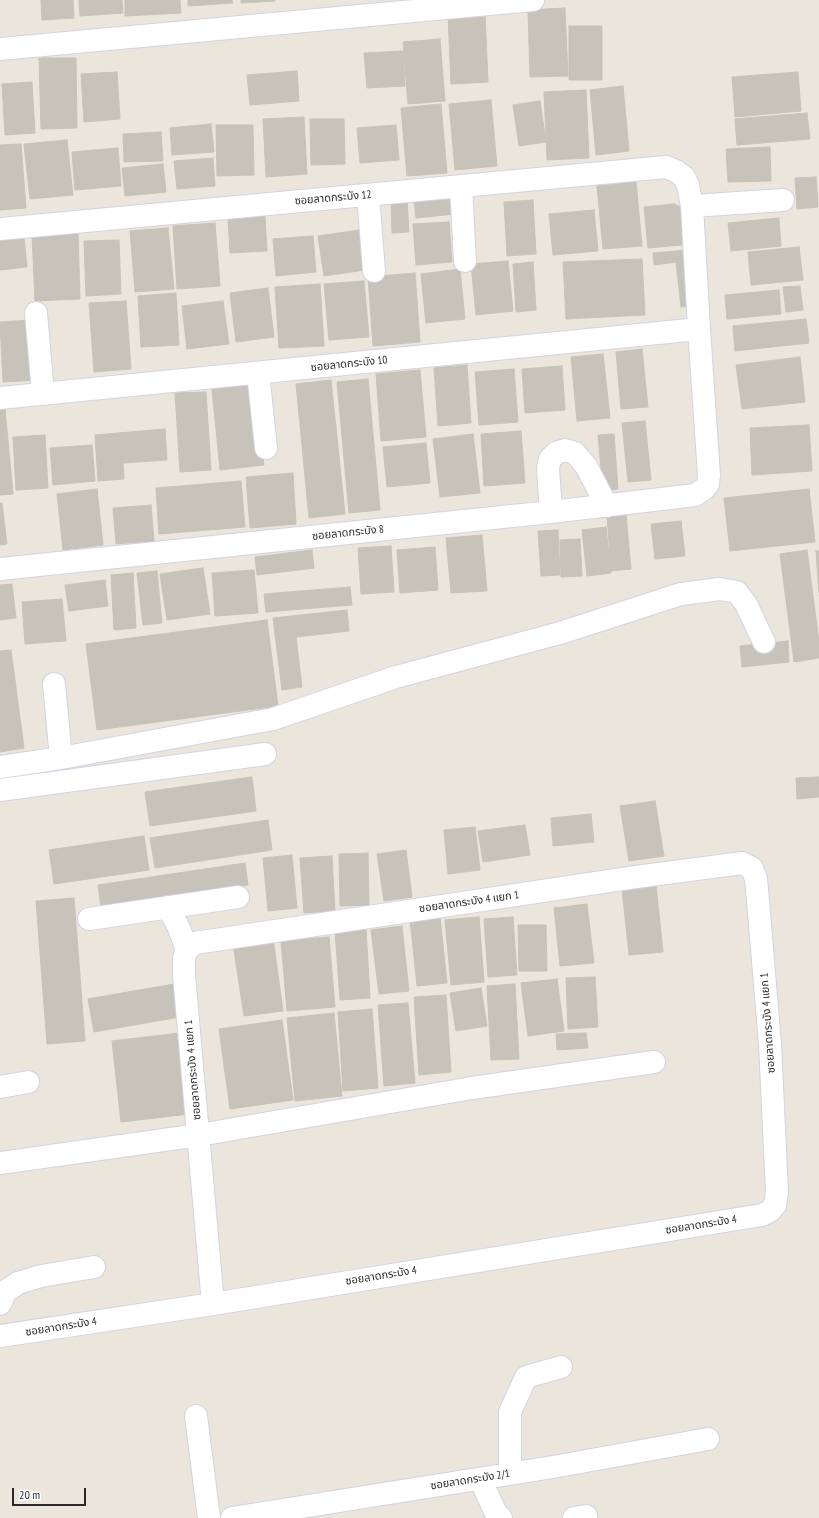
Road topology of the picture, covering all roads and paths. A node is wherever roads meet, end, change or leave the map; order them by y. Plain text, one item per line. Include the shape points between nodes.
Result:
1 (533, 0) edge
2 (0, 49) edge
3 (461, 186) junction
4 (368, 195) junction
5 (783, 200) dead end
6 (692, 206) junction
7 (0, 229) edge
8 (465, 261) dead end
9 (374, 271) dead end
10 (36, 313) dead end
11 (699, 329) junction
12 (258, 373) junction
13 (43, 393) junction
14 (0, 398) edge
15 (266, 448) dead end
16 (607, 506) junction
17 (551, 512) junction
18 (0, 569) edge
19 (764, 642) dead end
20 (54, 684) dead end
21 (265, 754) dead end
22 (61, 758) junction
23 (0, 767) edge
24 (0, 790) edge
25 (238, 897) dead end
26 (168, 907) junction
27 (88, 919) dead end
28 (187, 950) junction
29 (654, 1062) dead end
30 (28, 1082) dead end
31 (0, 1087) edge
32 (199, 1135) junction
33 (0, 1163) edge
34 (762, 1215) joint
35 (94, 1267) dead end
36 (0, 1304) edge
37 (213, 1304) junction
38 (0, 1336) edge
39 (561, 1367) dead end
40 (196, 1416) dead end
41 (708, 1439) dead end
42 (510, 1474) junction
43 (480, 1479) junction
44 (278, 1514) edge
45 (209, 1518) edge
46 (232, 1518) edge
47 (501, 1518) edge

1 - 2 street
3 - 4 street, ซอยลาดกระบัง 12
3 - 6 street, ซอยลาดกระบัง 12 via 666,167 684,177
3 - 8 street
4 - 7 street, ซอยลาดกระบัง 12
4 - 9 street
5 - 6 street
6 - 11 street
10 - 13 street
11 - 12 street, ซอยลาดกระบัง 10
11 - 16 street, ซอยลาดกระบัง 8 via 708,484 695,495
12 - 13 street, ซอยลาดกระบัง 10
12 - 15 street
13 - 14 street, ซอยลาดกระบัง 10
16 - 17 street, ซอยลาดกระบัง 8
16 - 17 street via 586,466 575,453 565,450 556,453 550,459 548,468
17 - 18 street, ซอยลาดกระบัง 8
19 - 22 street via 746,604 737,592 720,589 681,594 560,633 396,677 273,718
20 - 22 street
21 - 24 street
22 - 23 street
25 - 26 street
26 - 27 street
26 - 28 street
28 - 32 street, ซอยลาดกระบัง 4 แยก 1 via 184,958 184,975
28 - 34 street, ซอยลาดกระบัง 4 แยก 1 via 195,943 208,940 636,877 747,864 752,868 757,889 770,1044 777,1192 775,1205
29 - 32 street via 472,1088
30 - 31 street
32 - 33 street
32 - 37 street, ซอยลาดกระบัง 4 แยก 1
34 - 37 street, ซอยลาดกระบัง 4
35 - 36 street via 41,1276 18,1283 6,1291
37 - 38 street, ซอยลาดกระบัง 4
39 - 42 street via 526,1377 510,1412
40 - 45 street
41 - 42 street, ซอยลาดกระบัง 2/1
42 - 43 street, ซอยลาดกระบัง 2/1
43 - 44 street, ซอยลาดกระบัง 2/1
43 - 47 street via 496,1513
44 - 46 street, ซอยลาดกระบัง 2/1

